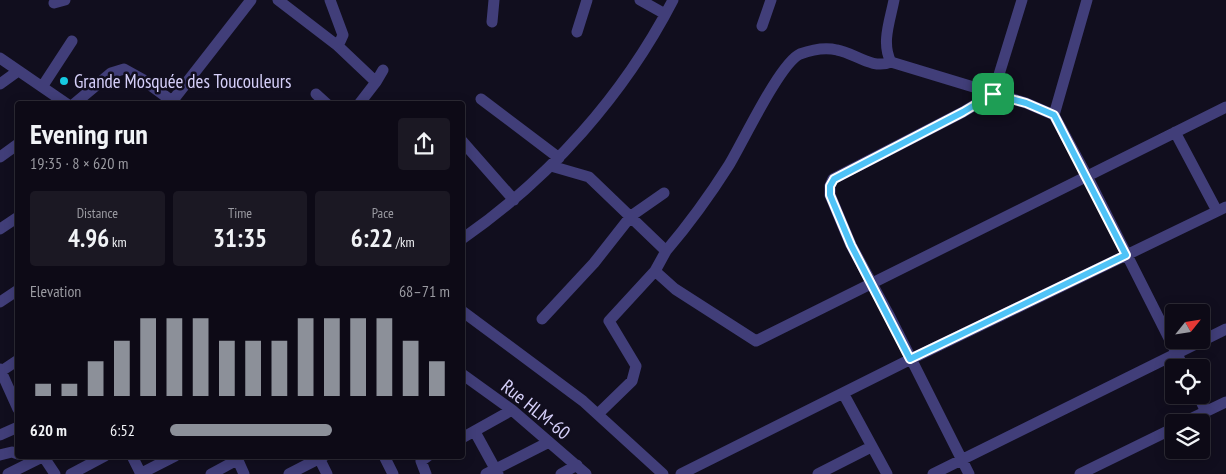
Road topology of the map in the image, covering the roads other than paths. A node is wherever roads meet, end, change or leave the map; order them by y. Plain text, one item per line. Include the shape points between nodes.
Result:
1 (251, 0) edge
2 (278, 0) edge
3 (330, 0) edge
4 (494, 0) edge
5 (587, 0) edge
6 (640, 0) edge
7 (673, 0) edge
8 (771, 0) edge
9 (894, 0) edge
10 (1022, 0) edge
11 (1087, 0) edge
12 (665, 14) junction
13 (492, 22) dead end
14 (762, 26) dead end
15 (577, 32) dead end
16 (72, 41) dead end
17 (338, 46) junction
18 (0, 58) edge
19 (891, 62) junction
20 (382, 70) dead end
21 (18, 71) junction
22 (376, 82) junction
23 (0, 84) edge
24 (42, 87) junction
25 (316, 94) dead end
26 (993, 94) junction
27 (481, 99) dead end
28 (63, 101) edge
29 (78, 101) edge
30 (170, 101) edge
31 (175, 101) edge
32 (324, 101) edge
33 (361, 101) edge
34 (1226, 107) edge
35 (1054, 115) junction
36 (1176, 132) junction
37 (465, 144) edge
38 (15, 146) edge
39 (0, 157) edge
40 (555, 162) junction
41 (1087, 176) junction
42 (664, 192) dead end
43 (514, 200) junction
44 (1221, 209) edge
45 (631, 216) junction
46 (15, 218) edge
47 (0, 229) edge
48 (465, 237) edge
49 (666, 251) junction
50 (1126, 255) junction
51 (654, 271) junction
52 (870, 282) junction
53 (15, 292) edge
54 (0, 302) edge
55 (465, 313) edge
56 (542, 319) dead end
57 (1226, 329) edge
58 (1176, 352) junction
59 (910, 359) junction
60 (1180, 359) edge
61 (15, 362) edge
62 (0, 371) edge
63 (465, 376) edge
64 (843, 393) junction
65 (1226, 402) edge
66 (15, 403) edge
67 (1202, 404) edge
68 (512, 410) junction
69 (1206, 412) junction
70 (598, 414) junction
71 (1202, 414) edge
72 (15, 428) edge
73 (475, 432) junction
74 (1165, 433) edge
75 (0, 436) edge
76 (465, 437) edge
77 (550, 442) junction
78 (871, 447) junction
79 (15, 454) edge
80 (0, 455) edge
81 (20, 459) edge
82 (45, 459) edge
83 (133, 459) edge
84 (169, 459) edge
85 (234, 459) edge
86 (236, 459) edge
87 (317, 459) edge
88 (322, 459) edge
89 (386, 459) edge
90 (424, 459) edge
91 (962, 460) junction
92 (93, 465) edge
93 (577, 465) junction
94 (1104, 469) edge
95 (493, 472) edge
96 (292, 473) edge
97 (8, 474) edge
98 (55, 474) edge
99 (60, 474) edge
100 (71, 474) edge
101 (140, 474) edge
102 (211, 474) edge
103 (244, 474) edge
104 (327, 474) edge
105 (393, 474) edge
106 (426, 474) edge
107 (561, 474) edge
108 (586, 474) edge
109 (663, 474) edge
110 (681, 474) edge
111 (818, 474) edge
112 (886, 474) edge
113 (933, 474) edge
114 (969, 474) edge
115 (1080, 474) edge

1 - 31 street
2 - 17 street
3 - 17 street via 342,35
4 - 13 street
5 - 15 street
6 - 12 street
7 - 12 street
8 - 14 street
9 - 19 street via 885,44
10 - 26 street
11 - 35 street
12 - 40 street via 587,128
16 - 24 street
17 - 22 street
18 - 21 street
19 - 26 street
19 - 49 street via 880,65 829,49 805,52 791,60 721,177
20 - 22 street
21 - 23 street
21 - 24 street
22 - 33 street
24 - 28 street
25 - 32 street
26 - 35 street
26 - 52 street via 834,179 830,195
27 - 40 street
29 - 30 street via 111,73 124,69
34 - 36 street
35 - 41 street
36 - 41 street
36 - 44 street
37 - 43 street
38 - 39 street
40 - 43 street
40 - 45 street via 589,176
41 - 50 street
41 - 52 street
42 - 45 street
43 - 48 street
44 - 50 street
45 - 49 street
45 - 56 street via 594,263
46 - 47 street
49 - 51 street
50 - 58 street
50 - 59 street
51 - 52 street via 756,341
51 - 70 street via 609,321 636,366 632,381
52 - 59 street
53 - 54 street
55 - 70 street via 539,366
57 - 58 street
58 - 60 street
58 - 91 street
59 - 64 street
59 - 91 street
61 - 62 street
62 - 66 street
63 - 68 street, Rue HLM-60
64 - 78 street
64 - 110 street
65 - 69 street
67 - 69 street
68 - 73 street
68 - 77 street, Rue HLM-60
69 - 71 street
70 - 109 street
72 - 75 street
73 - 76 street
73 - 95 street
74 - 94 street
77 - 93 street, Rue HLM-60
77 - 95 street
78 - 111 street
78 - 112 street
79 - 80 street
81 - 97 street
82 - 98 street
83 - 101 street
84 - 101 street
85 - 102 street
86 - 103 street
87 - 96 street
88 - 104 street
89 - 105 street
90 - 106 street via 421,461
91 - 113 street
91 - 114 street
92 - 99 street
92 - 100 street
93 - 107 street
93 - 108 street, Rue HLM-60
94 - 115 street

